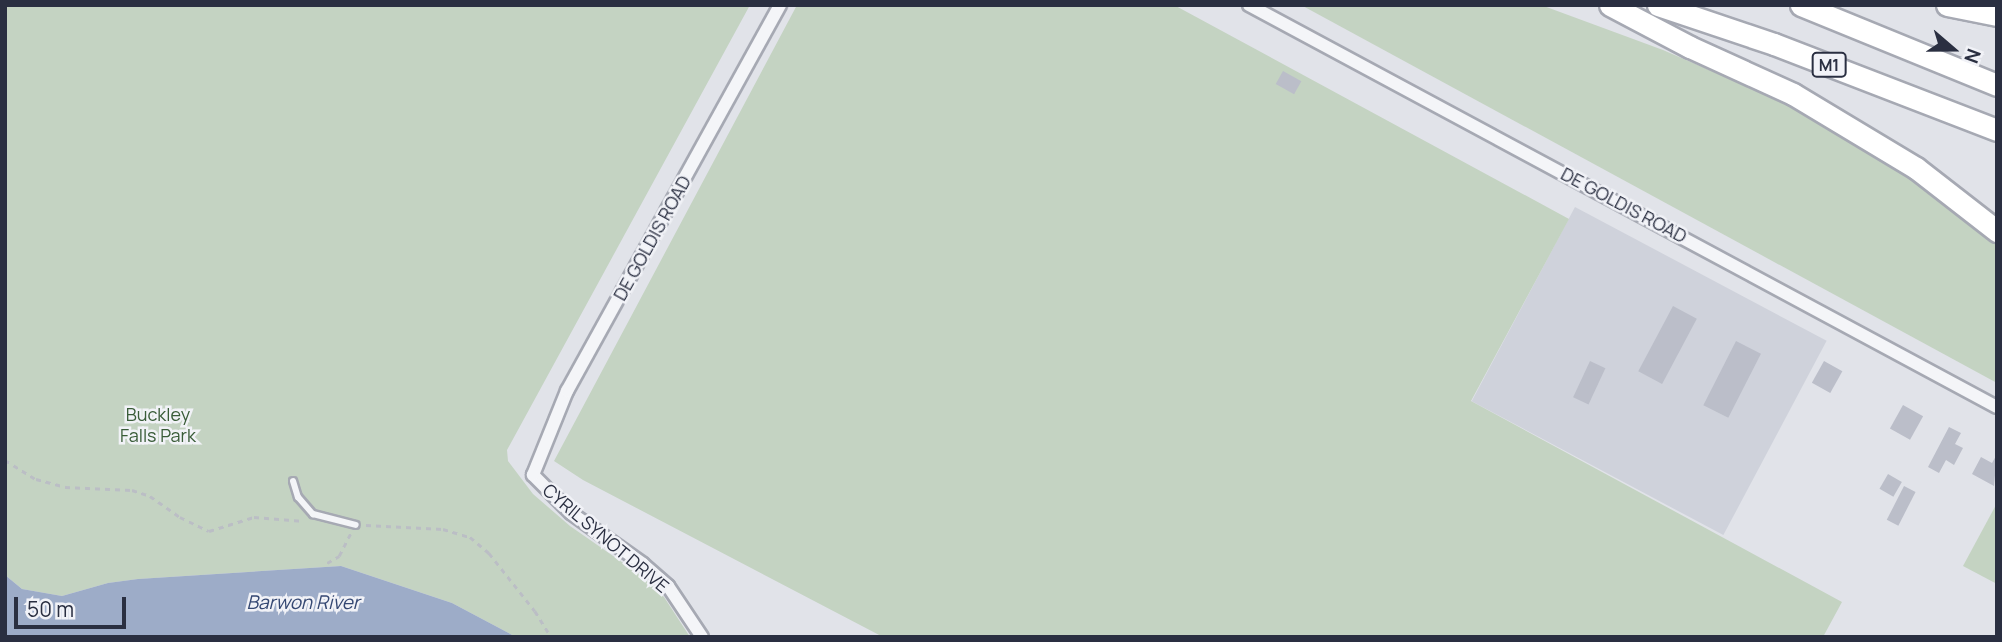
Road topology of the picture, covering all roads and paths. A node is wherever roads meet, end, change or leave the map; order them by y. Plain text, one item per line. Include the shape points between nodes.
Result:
1 (780, 5) edge
2 (1249, 5) edge
3 (1610, 5) edge
4 (1658, 5) edge
5 (1801, 5) edge
6 (1947, 5) edge
7 (1997, 15) edge
8 (1997, 85) edge
9 (1997, 130) edge
10 (1997, 231) edge
11 (1997, 407) edge
12 (5, 460) edge
13 (533, 475) joint
14 (293, 481) dead end
15 (313, 514) junction
16 (356, 525) junction
17 (327, 563) dead end
18 (551, 637) edge
19 (702, 637) edge

1 - 13 street, DE GOLDIS ROAD via 567,391
2 - 11 street, DE GOLDIS ROAD
3 - 10 highway via 1793,94 1916,167
4 - 9 highway, M1 via 1774,44
5 - 8 highway
6 - 7 highway
12 - 15 path via 36,479 55,484 150,496 209,531 241,519 306,521
13 - 19 street, CYRIL SYNOT DRIVE via 571,513 668,586
14 - 15 lane
15 - 16 lane
16 - 17 path via 339,556
16 - 18 path via 443,529 470,537 489,553

